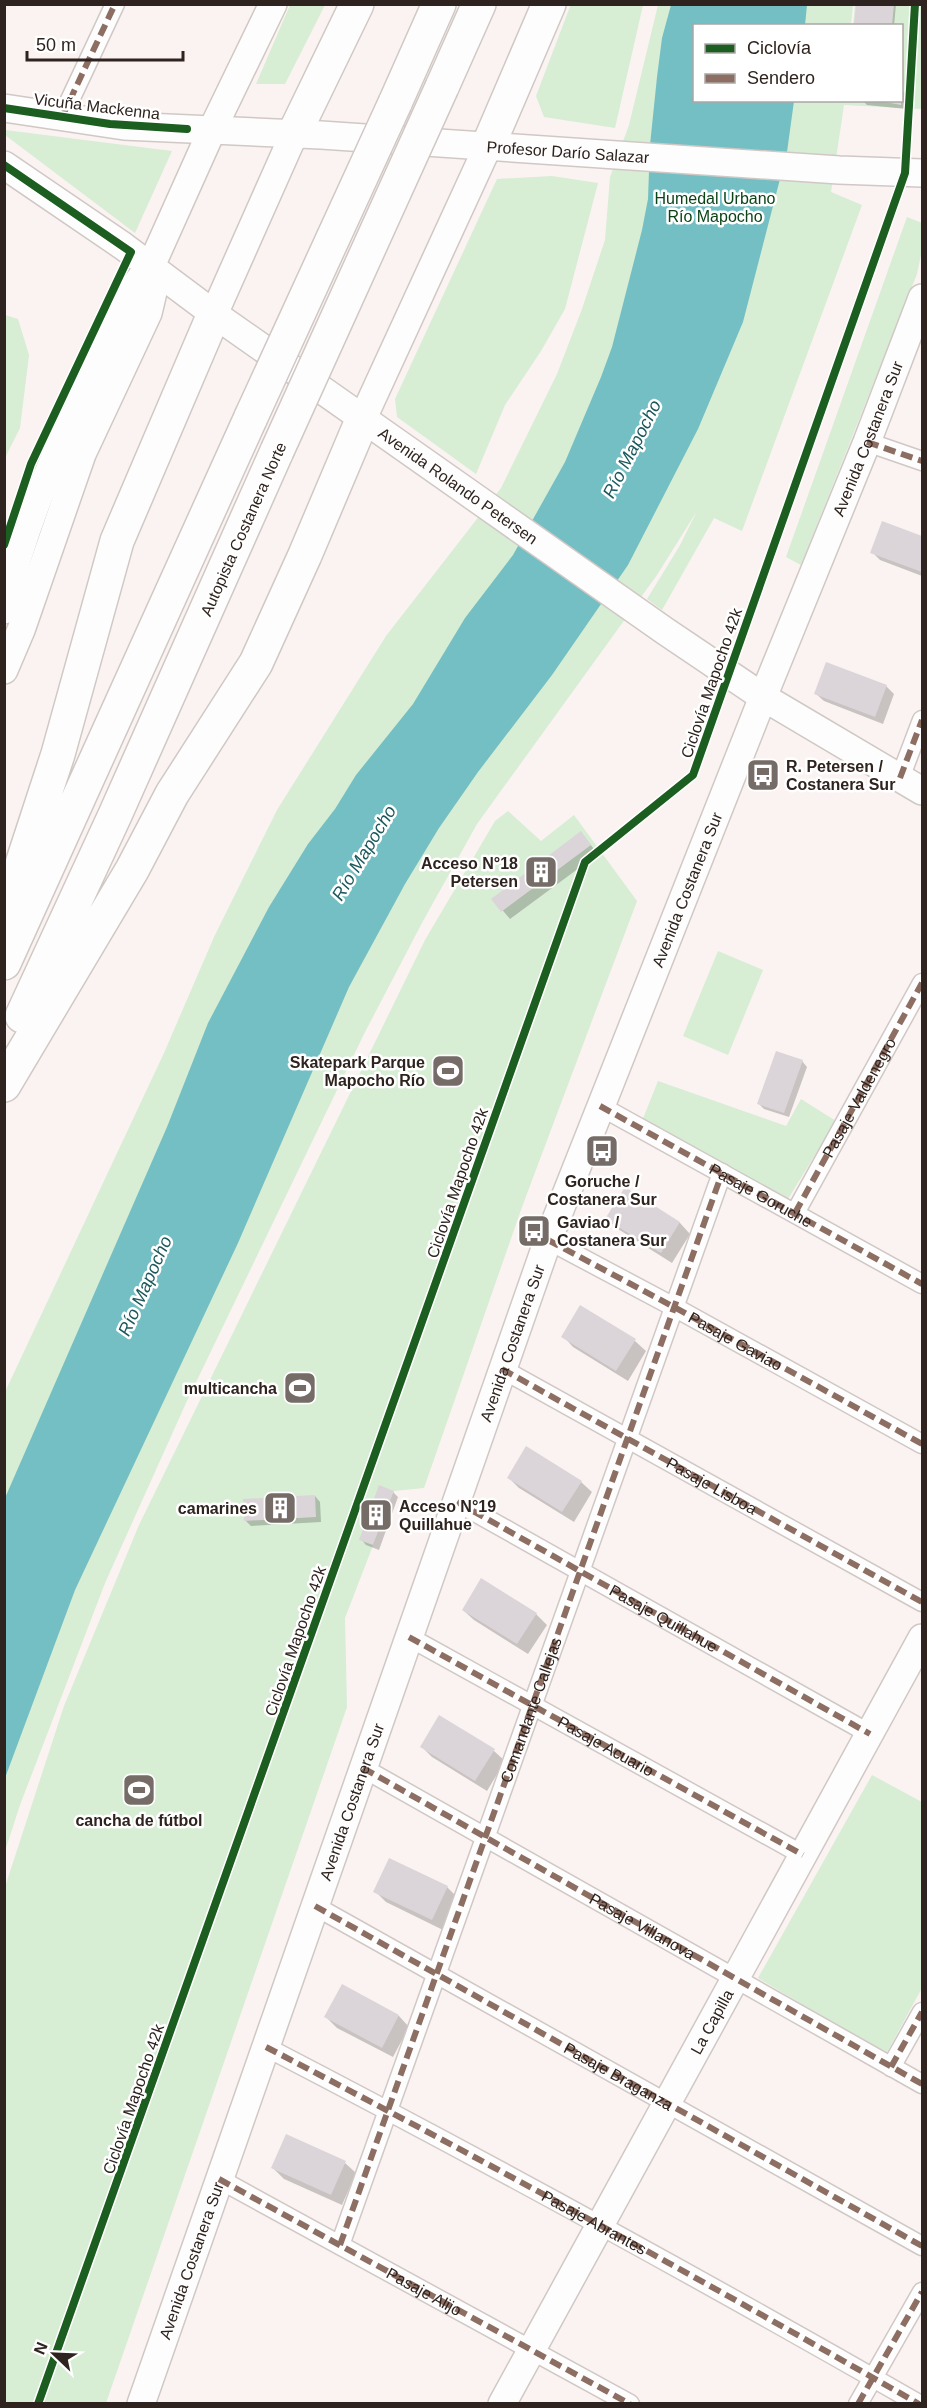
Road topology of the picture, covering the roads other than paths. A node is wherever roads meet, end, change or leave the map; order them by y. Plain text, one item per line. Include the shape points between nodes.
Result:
1 (115, 4) edge
2 (273, 4) edge
3 (357, 4) edge
4 (439, 4) edge
5 (479, 4) edge
6 (549, 4) edge
7 (4, 108) edge
8 (62, 117) junction
9 (212, 130) junction
10 (294, 134) junction
11 (488, 146) junction
12 (4, 165) edge
13 (922, 173) edge
14 (151, 266) junction
15 (922, 298) edge
16 (214, 314) junction
17 (363, 418) junction
18 (867, 442) junction
19 (922, 461) edge
20 (4, 610) edge
21 (4, 670) edge
22 (763, 697) junction
23 (922, 720) edge
24 (911, 785) edge
25 (4, 919) edge
26 (4, 963) edge
27 (922, 983) edge
28 (4, 1053) edge
29 (4, 1085) edge
30 (600, 1106) junction
31 (722, 1173) junction
32 (795, 1213) junction
33 (548, 1240) junction
34 (921, 1281) edge
35 (674, 1307) junction
36 (502, 1369) junction
37 (628, 1438) junction
38 (922, 1444) edge
39 (457, 1502) junction
40 (581, 1571) junction
41 (922, 1602) edge
42 (409, 1637) junction
43 (922, 1638) edge
44 (532, 1705) junction
45 (870, 1734) junction
46 (363, 1768) junction
47 (485, 1837) junction
48 (803, 1856) junction
49 (315, 1906) junction
50 (436, 1975) junction
51 (735, 1978) junction
52 (922, 2012) edge
53 (266, 2047) junction
54 (891, 2067) junction
55 (922, 2084) edge
56 (667, 2103) junction
57 (388, 2110) junction
58 (219, 2179) junction
59 (599, 2226) junction
60 (340, 2245) junction
61 (922, 2246) edge
62 (922, 2292) edge
63 (532, 2349) junction
64 (873, 2377) junction
65 (141, 2403) edge
66 (502, 2403) edge
67 (630, 2403) edge
68 (858, 2403) edge
69 (919, 2403) edge

1 - 8 street
2 - 9 main road
3 - 10 highway
4 - 26 highway, bridge
5 - 28 highway, Autopista Costanera Norte, bridge
6 - 11 highway
7 - 8 main road, Vicuña Mackenna
8 - 9 main road, Vicuña Mackenna via 124,126
9 - 10 main road, Profesor Darío Salazar
9 - 14 main road
10 - 11 main road, Profesor Darío Salazar
10 - 16 main road
11 - 13 main road, Profesor Darío Salazar
11 - 17 main road
12 - 14 main road, Avenida Rolando Petersen
14 - 16 main road, Avenida Rolando Petersen
14 - 20 main road via 126,300 60,444 25,534
14 - 21 main road via 153,291 148,313 82,454
15 - 18 main road, Avenida Costanera Sur
16 - 17 main road, Avenida Rolando Petersen
16 - 25 highway via 117,541 58,754
17 - 22 main road, Avenida Rolando Petersen
17 - 29 highway via 256,663 172,794 132,870
18 - 19 street
18 - 22 main road, Avenida Costanera Sur
22 - 24 main road, Avenida Rolando Petersen
22 - 30 main road, Avenida Costanera Sur
23 - 24 street
27 - 32 street, Pasaje Valdenegro
30 - 31 street, Pasaje Goruche
30 - 33 main road, Avenida Costanera Sur
31 - 32 street, Pasaje Goruche
31 - 35 street, Comandante Callejas
32 - 34 street, Pasaje Goruche
33 - 35 street, Pasaje Gaviao
33 - 36 main road, Avenida Costanera Sur
35 - 37 street, Comandante Callejas
35 - 38 street, Pasaje Gaviao
36 - 37 street, Pasaje Lisboa
36 - 39 main road, Avenida Costanera Sur
37 - 40 street, Comandante Callejas
37 - 41 street, Pasaje Lisboa
39 - 40 street, Pasaje Quillahue
39 - 42 main road, Avenida Costanera Sur
40 - 44 street, Comandante Callejas
40 - 45 street, Pasaje Quillahue
42 - 44 street, Pasaje Acuario
42 - 46 main road, Avenida Costanera Sur
43 - 45 main road, La Capilla
44 - 47 street, Comandante Callejas
44 - 48 street, Pasaje Acuario
45 - 48 main road, La Capilla
46 - 47 street, Pasaje Villanova
46 - 49 main road, Avenida Costanera Sur
47 - 50 street, Comandante Callejas
47 - 51 street, Pasaje Villanova
48 - 51 main road, La Capilla
49 - 50 street, Pasaje Braganza
49 - 53 main road, Avenida Costanera Sur
50 - 56 street, Pasaje Braganza
50 - 57 street, Comandante Callejas
51 - 54 street, Pasaje Villanova
51 - 56 main road, La Capilla
52 - 54 street
53 - 57 street, Pasaje Abrantes
53 - 58 main road, Avenida Costanera Sur
54 - 55 street, Pasaje Villanova
56 - 59 main road, La Capilla
56 - 61 street, Pasaje Braganza
57 - 59 street, Pasaje Abrantes
57 - 60 street, Comandante Callejas
58 - 60 street, Pasaje Alijo
58 - 65 main road, Avenida Costanera Sur
59 - 63 main road, La Capilla
59 - 64 street, Pasaje Abrantes
60 - 63 street, Pasaje Alijo
62 - 64 street
63 - 66 main road, La Capilla
63 - 67 street, Pasaje Alijo
64 - 68 street
64 - 69 street, Pasaje Abrantes

